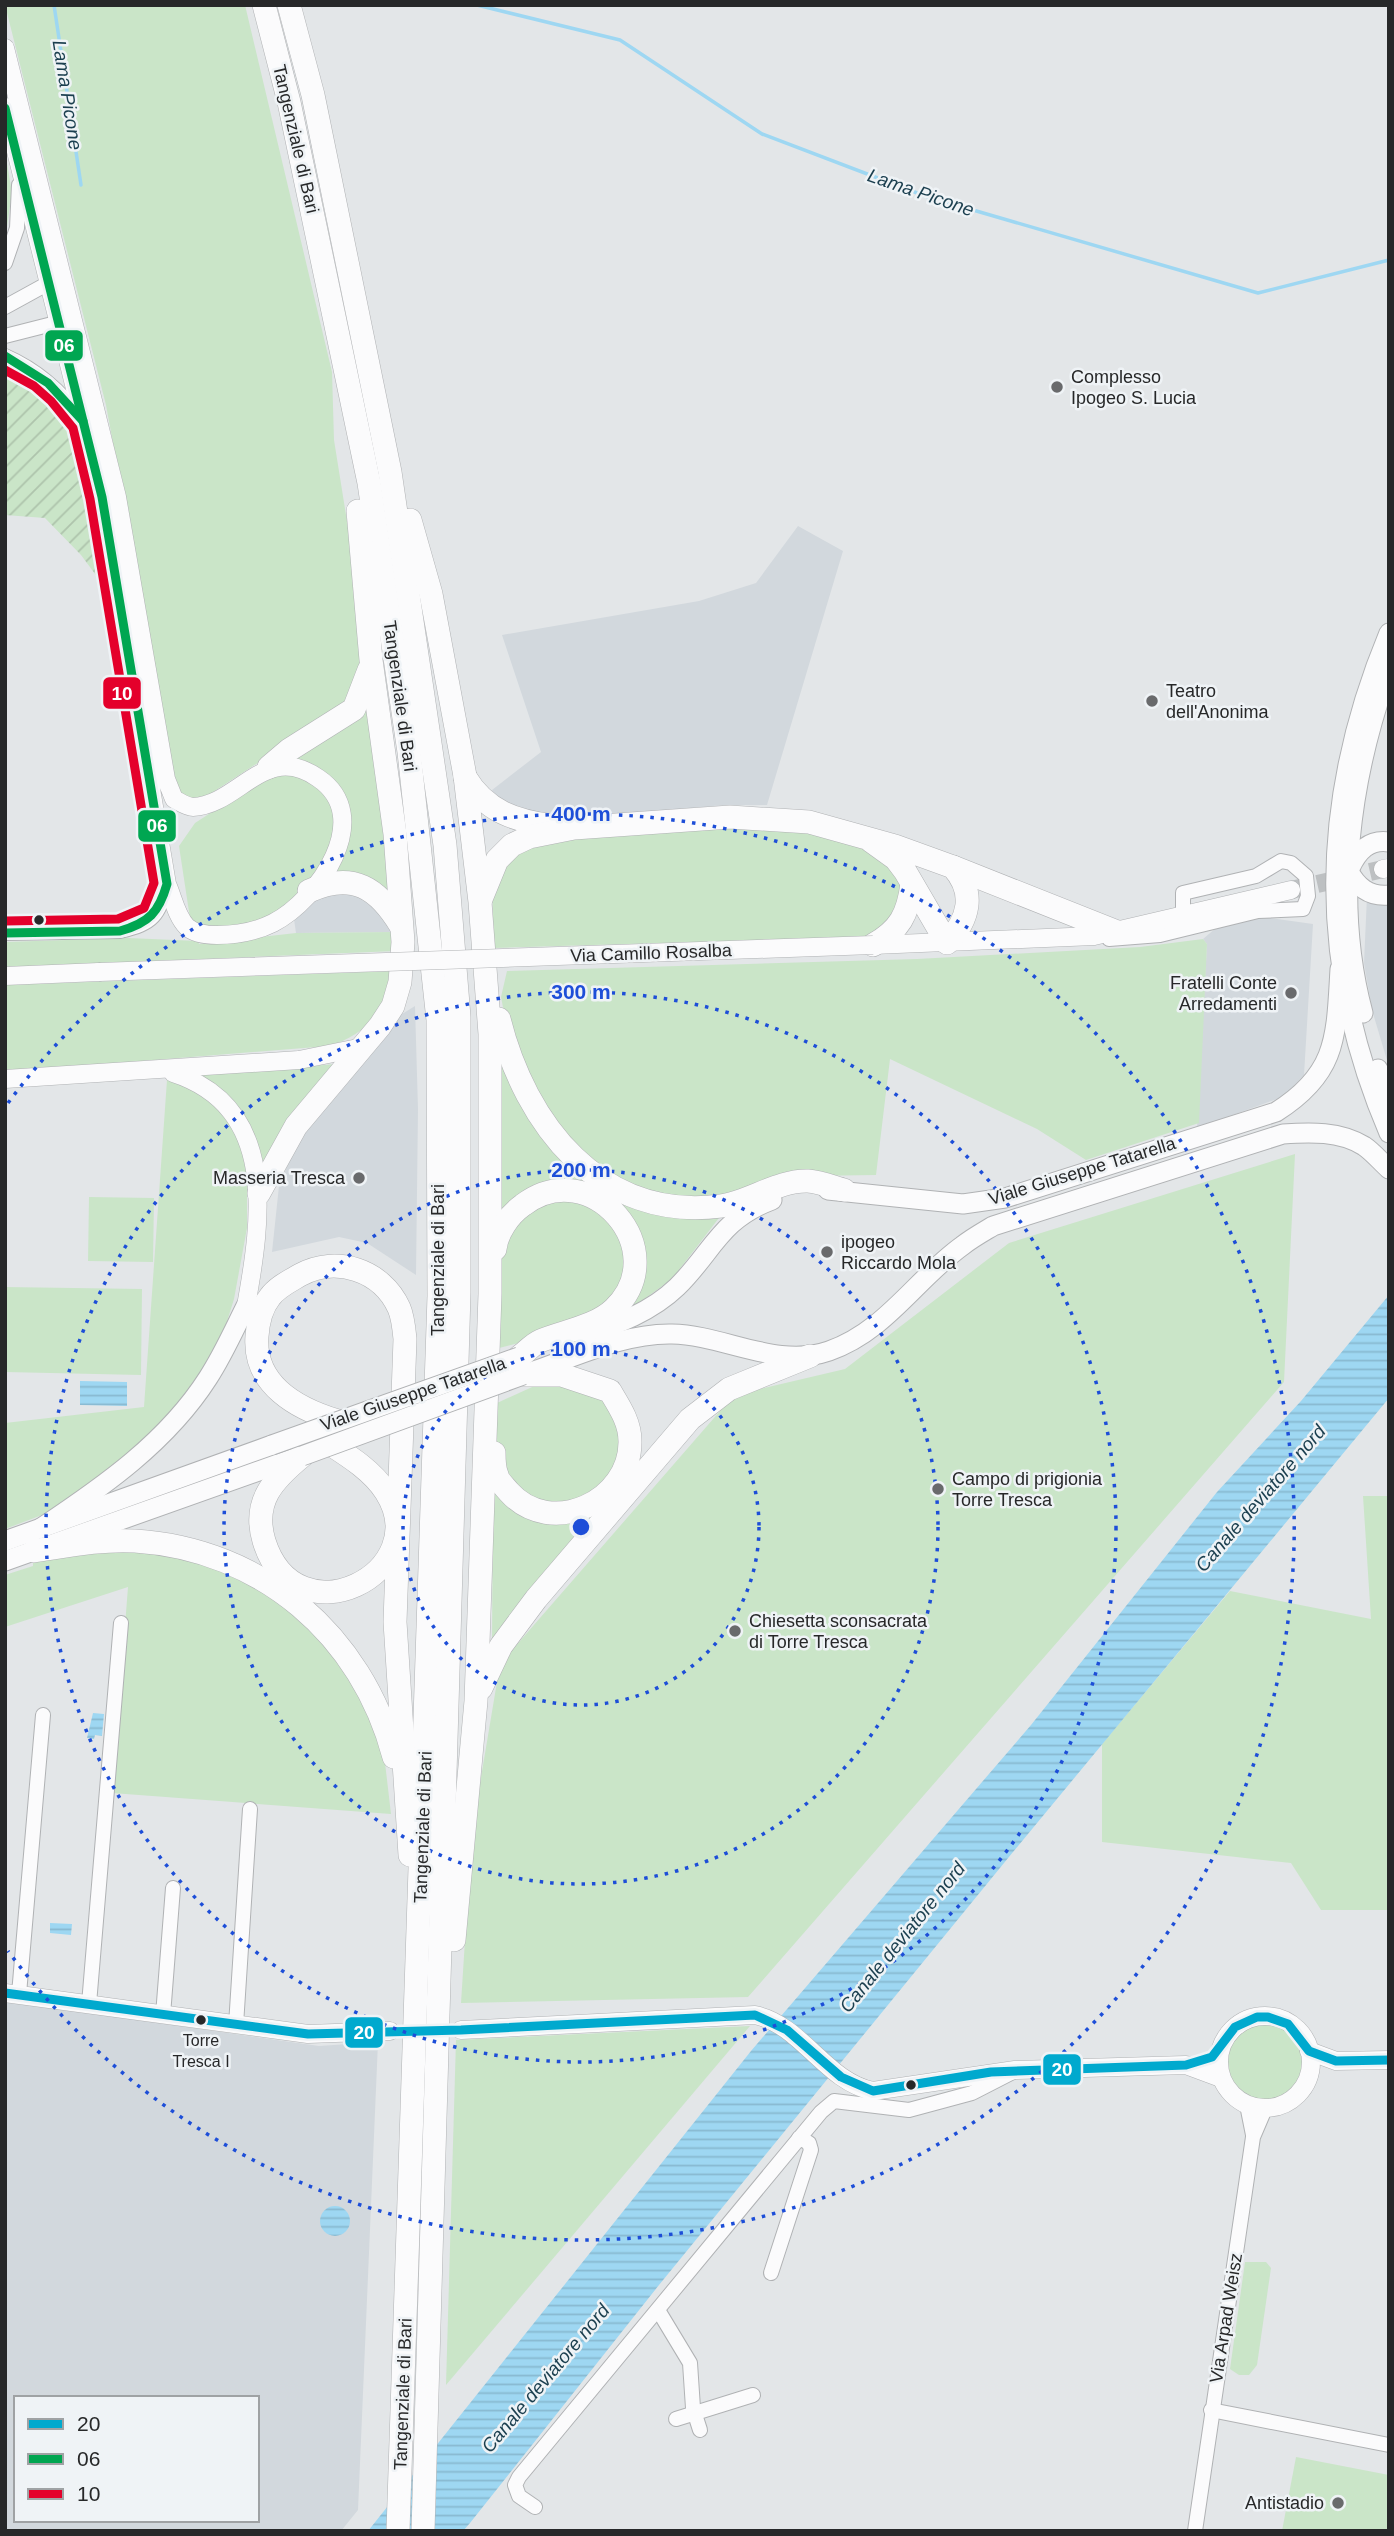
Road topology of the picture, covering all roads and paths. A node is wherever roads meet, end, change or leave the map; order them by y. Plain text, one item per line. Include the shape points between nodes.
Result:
1 (264, 5) edge
2 (289, 5) edge
3 (5, 48) edge
4 (5, 107) edge
5 (18, 155) junction
6 (5, 263) edge
7 (57, 279) junction
8 (5, 307) edge
9 (67, 321) junction
10 (5, 336) edge
11 (5, 356) edge
12 (353, 404) junction
13 (84, 423) junction
14 (390, 472) junction
15 (1389, 633) edge
16 (371, 660) junction
17 (1389, 670) edge
18 (269, 767) junction
19 (465, 776) junction
20 (574, 828) junction
21 (872, 841) junction
22 (1389, 842) edge
23 (953, 867) junction
24 (1348, 870) junction
25 (167, 884) junction
26 (912, 884) junction
27 (1292, 890) tunnel mouth
28 (309, 891) junction
29 (1389, 895) edge
30 (480, 902) junction
31 (1183, 915) junction
32 (402, 927) junction
33 (1117, 932) junction
34 (5, 933) edge
35 (1094, 936) junction
36 (947, 943) junction
37 (873, 946) junction
38 (1340, 969) junction
39 (5, 976) edge
40 (487, 979) junction
41 (358, 1048) junction
42 (163, 1070) junction
43 (5, 1079) edge
44 (1389, 1098) edge
45 (1389, 1133) edge
46 (1389, 1169) edge
47 (845, 1190) junction
48 (259, 1193) junction
49 (490, 1294) junction
50 (246, 1306) junction
51 (810, 1356) junction
52 (521, 1366) junction
53 (487, 1406) junction
54 (338, 1421) junction
55 (302, 1456) junction
56 (41, 1528) junction
57 (398, 1530) junction
58 (5, 1541) edge
59 (34, 1551) junction
60 (5, 1561) edge
61 (121, 1623) dead end
62 (476, 1701) junction
63 (43, 1715) dead end
64 (405, 1807) junction
65 (250, 1809) dead end
66 (173, 1888) dead end
67 (421, 1923) junction
68 (439, 1989) junction
69 (12, 1993) edge
70 (89, 2004) junction
71 (163, 2015) junction
72 (236, 2025) junction
73 (461, 2030) dead end
74 (390, 2031) dead end
75 (1221, 2049) junction
76 (1309, 2051) junction
77 (1389, 2060) edge
78 (1336, 2061) junction
79 (1186, 2065) junction
80 (1015, 2070) junction
81 (1221, 2078) junction
82 (1307, 2080) junction
83 (1247, 2105) junction
84 (1265, 2109) junction
85 (1253, 2137) junction
86 (800, 2138) junction
87 (771, 2273) dead end
88 (657, 2310) junction
89 (753, 2395) dead end
90 (1211, 2410) junction
91 (696, 2414) junction
92 (676, 2419) dead end
93 (700, 2430) dead end
94 (1389, 2445) edge
95 (535, 2508) dead end
96 (397, 2526) edge
97 (423, 2531) edge
98 (1195, 2531) edge

1 - 12 highway, Tangenziale di Bari
2 - 14 highway, Tangenziale di Bari via 313,95
3 - 7 street
4 - 5 street
5 - 6 street via 18,217
5 - 7 street
7 - 8 street
7 - 9 street
9 - 10 street
9 - 13 street
9 - 18 street via 117,497 166,779 174,799 190,807 209,803
11 - 13 street via 60,392
12 - 16 highway via 348,437
12 - 67 highway, Tangenziale di Bari via 409,752 438,1020 439,1296
13 - 25 street via 102,498
14 - 19 highway via 413,526 432,594
14 - 68 highway, Tangenziale di Bari via 444,845 459,1017 459,1293
15 - 38 main road via 1362,703 1342,789 1334,884
16 - 18 highway via 368,681 354,709
16 - 32 highway via 396,834
17 - 24 main road via 1362,760
18 - 28 street via 295,768 317,777 332,791 343,812 341,845
19 - 20 highway via 482,800 510,817
19 - 30 highway
20 - 21 highway via 757,816 809,822
20 - 30 highway via 512,845 497,860
21 - 23 highway
21 - 26 highway via 896,859
22 - 24 main road via 1367,845
23 - 33 highway
23 - 36 highway via 965,884 969,906
24 - 29 main road via 1362,889
24 - 44 main road via 1350,929 1361,1006
25 - 28 street via 180,918 188,928 207,935 259,930 282,917
25 - 34 street via 160,908 138,927
26 - 36 highway
26 - 37 highway via 905,918
27 - 31 street, Via Camillo Rosalba
28 - 32 highway via 337,883 362,886 388,904
30 - 40 highway
31 - 33 street, Via Camillo Rosalba
31 - 35 street via 1183,893 1256,876 1281,861 1306,876 1308,896 1303,909 1295,912 1258,911 1130,940
32 - 41 highway via 400,982 393,1006
33 - 35 street, Via Camillo Rosalba
35 - 36 street, Via Camillo Rosalba
36 - 37 street, Via Camillo Rosalba
37 - 39 street, Via Camillo Rosalba, bridge
38 - 45 main road via 1361,1058
38 - 47 main road, Viale Giuseppe Tatarella via 1332,1051 1320,1075 1276,1112 1005,1198 964,1204
40 - 47 highway via 525,1096 565,1150 602,1180 658,1203 699,1207 743,1201 808,1181
40 - 49 highway
41 - 42 street via 299,1060
41 - 48 highway via 296,1126
42 - 43 street
42 - 48 street via 197,1081 237,1116
46 - 51 main road, Viale Giuseppe Tatarella via 1365,1146 1341,1137 1313,1132 1283,1134 1033,1212 993,1226 960,1246 883,1321 849,1342
47 - 52 main road, Viale Giuseppe Tatarella via 798,1192 746,1212 715,1238 677,1287 652,1308
48 - 50 street
49 - 52 highway via 496,1243 504,1225 530,1200 559,1191 588,1195 614,1210 625,1226 634,1263 623,1297 597,1320 537,1342
49 - 53 highway
50 - 56 main road via 209,1377 158,1440 100,1489
50 - 57 highway via 243,1345 258,1389 373,1475 387,1494
51 - 52 main road, Viale Giuseppe Tatarella via 765,1353 669,1334 625,1339
51 - 62 highway via 729,1389 690,1419 514,1628
52 - 53 highway via 610,1391 624,1414 630,1441 625,1471 608,1495 562,1514 526,1506 497,1477
52 - 54 main road, Viale Giuseppe Tatarella, bridge
52 - 55 main road, Viale Giuseppe Tatarella, bridge
53 - 62 highway
54 - 56 main road, Viale Giuseppe Tatarella, bridge
54 - 57 highway via 286,1398 269,1381 256,1342 258,1320 270,1296 308,1271 333,1265 370,1274 400,1309 405,1339
55 - 57 highway via 276,1477 260,1509 268,1553 298,1585 319,1593 356,1588 390,1553
55 - 59 main road, Viale Giuseppe Tatarella
56 - 58 main road, Viale Giuseppe Tatarella
57 - 64 highway via 395,1622
59 - 60 main road, Viale Giuseppe Tatarella
59 - 64 highway via 133,1541 173,1546 229,1562 287,1596 344,1650 365,1683 381,1713
61 - 70 street
62 - 68 highway via 454,1945
63 - 69 street
64 - 67 highway
65 - 72 street
66 - 71 street
67 - 96 highway, Tangenziale di Bari
68 - 97 highway, Tangenziale di Bari
69 - 70 street
70 - 71 street
71 - 72 street
72 - 74 street via 308,2034
73 - 80 street via 755,2015 775,2021 856,2088 892,2089
75 - 76 street via 1234,2028 1270,2017 1290,2024
75 - 79 street via 1206,2060
75 - 81 street
76 - 78 street
76 - 82 street
77 - 78 street
78 - 82 street
79 - 80 street
79 - 81 street
80 - 86 street via 972,2093 909,2110 834,2101
81 - 83 street
82 - 84 street via 1293,2099
83 - 84 street
83 - 85 street
84 - 85 street, Via Arpad Weisz
85 - 90 street, Via Arpad Weisz
86 - 87 street via 811,2150
86 - 88 street
88 - 91 street via 690,2363
88 - 95 street via 519,2477 515,2485 519,2496
89 - 91 street
90 - 94 street
90 - 98 street, Via Arpad Weisz
91 - 92 street
91 - 93 street

